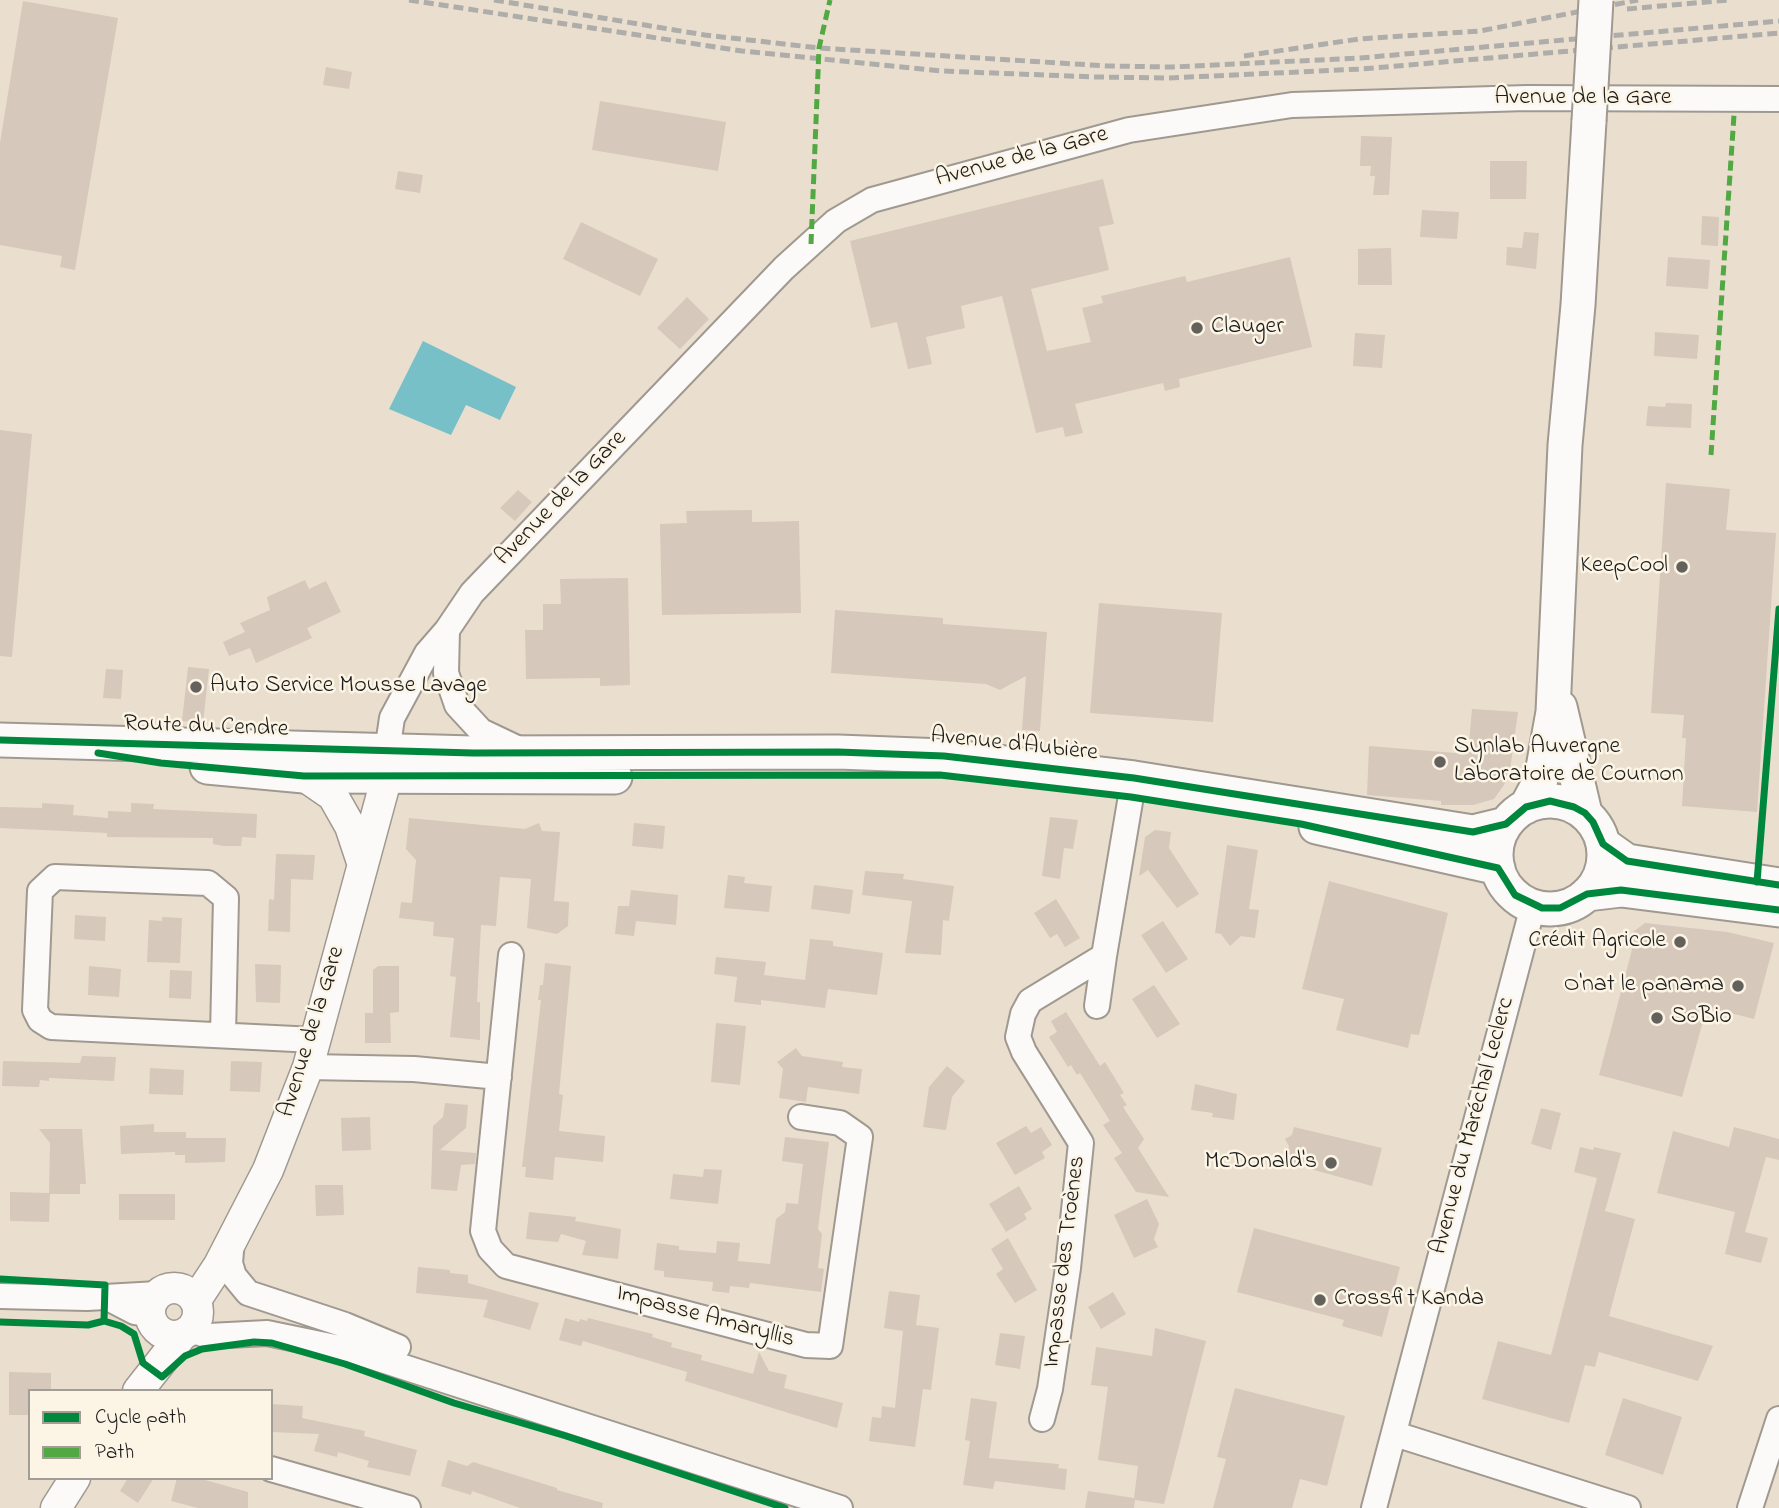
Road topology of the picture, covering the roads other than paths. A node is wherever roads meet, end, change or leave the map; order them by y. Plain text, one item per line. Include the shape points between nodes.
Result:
1 (1596, 0) edge
2 (1779, 99) edge
3 (447, 630) junction
4 (1554, 683) junction
5 (12, 741) edge
6 (527, 753) junction
7 (387, 764) junction
8 (304, 776) junction
9 (1132, 788) junction
10 (1585, 813) junction
11 (1516, 815) junction
12 (1603, 844) junction
13 (362, 862) junction
14 (1498, 868) junction
15 (1779, 885) edge
16 (1587, 894) junction
17 (1533, 906) junction
18 (1779, 910) edge
19 (511, 955) dead end
20 (1104, 956) junction
21 (1097, 1006) dead end
22 (223, 1035) junction
23 (312, 1053) junction
24 (499, 1077) junction
25 (801, 1117) dead end
26 (232, 1235) junction
27 (0, 1296) edge
28 (173, 1313) junction
29 (398, 1347) dead end
30 (131, 1389) edge
31 (139, 1389) edge
32 (1042, 1419) dead end
33 (1779, 1419) edge
34 (1395, 1433) junction
35 (273, 1470) edge
36 (74, 1480) edge
37 (56, 1508) edge
38 (408, 1508) edge
39 (840, 1508) edge
40 (1374, 1508) edge
41 (1628, 1508) edge
42 (1750, 1508) edge

1 - 4 main road, bridge via 1565,445
2 - 3 street, Avenue de la Gare via 1527,98 1292,105 1129,130 872,200 836,222 784,268 472,593
3 - 6 street via 446,673 457,705 481,731
3 - 7 street, Avenue de la Gare via 427,653 392,718
4 - 10 main road
4 - 11 main road via 1541,779
5 - 7 main road, Route du Cendre
5 - 8 main road, Route du Cendre via 161,763
6 - 7 main road, Avenue d'Aubière
6 - 9 main road, Avenue d'Aubière via 944,756
7 - 8 main road, Route du Cendre
7 - 9 main road, Avenue d'Aubière via 940,775
7 - 13 street, Avenue de la Gare
8 - 13 street via 333,796
9 - 11 main road, Avenue d'Aubière via 1473,832
9 - 14 main road, Avenue d'Aubière
9 - 20 street
10 - 11 main road via 1550,801
10 - 12 main road
11 - 14 main road via 1497,845
12 - 15 main road via 1627,861
12 - 16 main road via 1600,877
13 - 23 street, Avenue de la Gare
14 - 17 main road via 1514,895
16 - 17 main road via 1560,908
16 - 18 main road via 1621,890
17 - 34 street, Avenue du Maréchal Leclerc
19 - 24 street, Impasse Amaryllis
20 - 21 street
20 - 32 street, Impasse des Troènes via 1030,1001 1018,1037 1081,1143 1068,1268
22 - 22 street via 51,1027 40,1020 35,1010 40,891 55,877 208,883 226,898
22 - 23 street
23 - 24 street
23 - 26 street, Avenue de la Gare via 268,1170
24 - 25 street, Impasse Amaryllis via 483,1231 489,1249 506,1266 806,1345 830,1346 860,1137 840,1123
26 - 28 street, Avenue de la Gare via 219,1265
26 - 29 street via 230,1263 248,1293
27 - 28 street via 106,1297 135,1312
28 - 30 street, Avenue de la Gare
28 - 31 street, Avenue de la Gare
28 - 39 street via 209,1336 267,1333 354,1351
33 - 42 street
34 - 40 street, Avenue du Maréchal Leclerc
34 - 41 street
35 - 38 street
36 - 37 street

